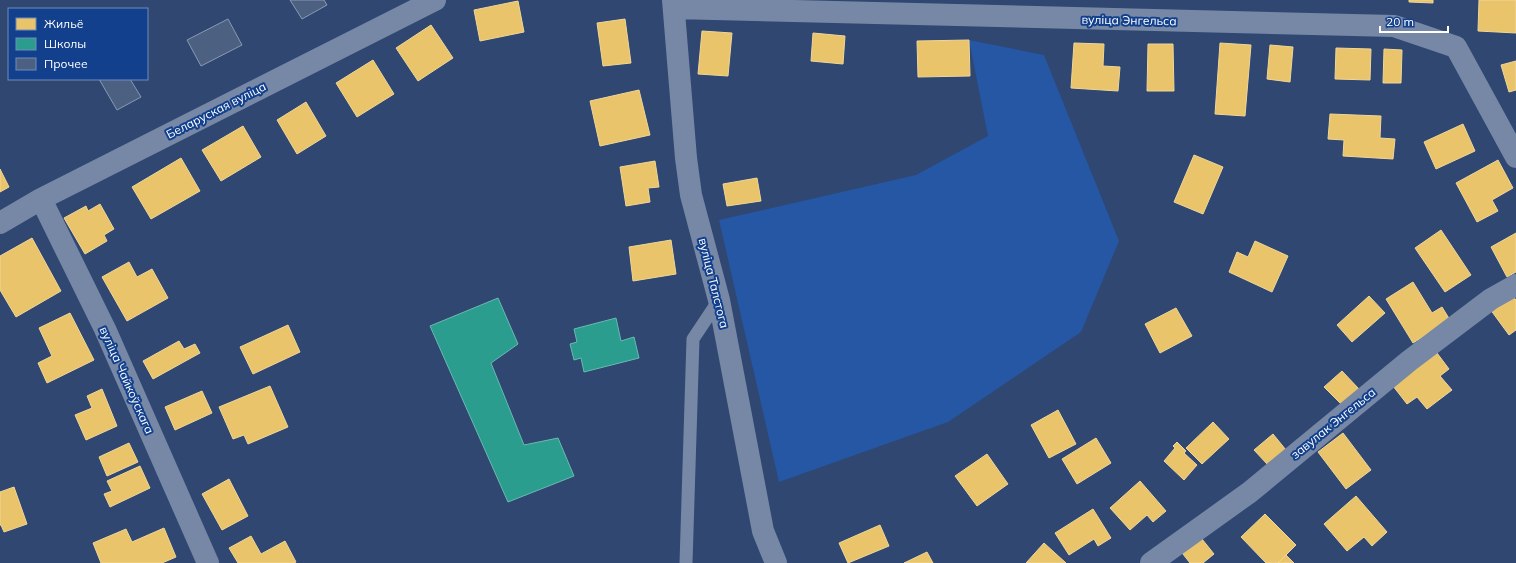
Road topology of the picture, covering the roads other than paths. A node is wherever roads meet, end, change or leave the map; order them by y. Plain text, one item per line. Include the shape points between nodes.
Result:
1 (435, 0) edge
2 (673, 4) edge
3 (1516, 157) edge
4 (41, 199) junction
5 (0, 223) edge
6 (1516, 285) edge
7 (719, 300) junction
8 (208, 563) edge
9 (686, 563) edge
10 (776, 563) edge
11 (1151, 563) edge

1 - 4 street, Беларуская вуліца
2 - 3 street, вуліца Энгельса via 1394,26 1456,47
2 - 7 street, вуліца Талстога via 691,195
4 - 5 street, Беларуская вуліца
4 - 8 street, вуліца Чайкоўскага via 105,329
6 - 11 street, завулак Энгельса via 1491,298 1459,322 1250,492
7 - 9 lane via 693,338
7 - 10 street, вуліца Талстога via 763,531

